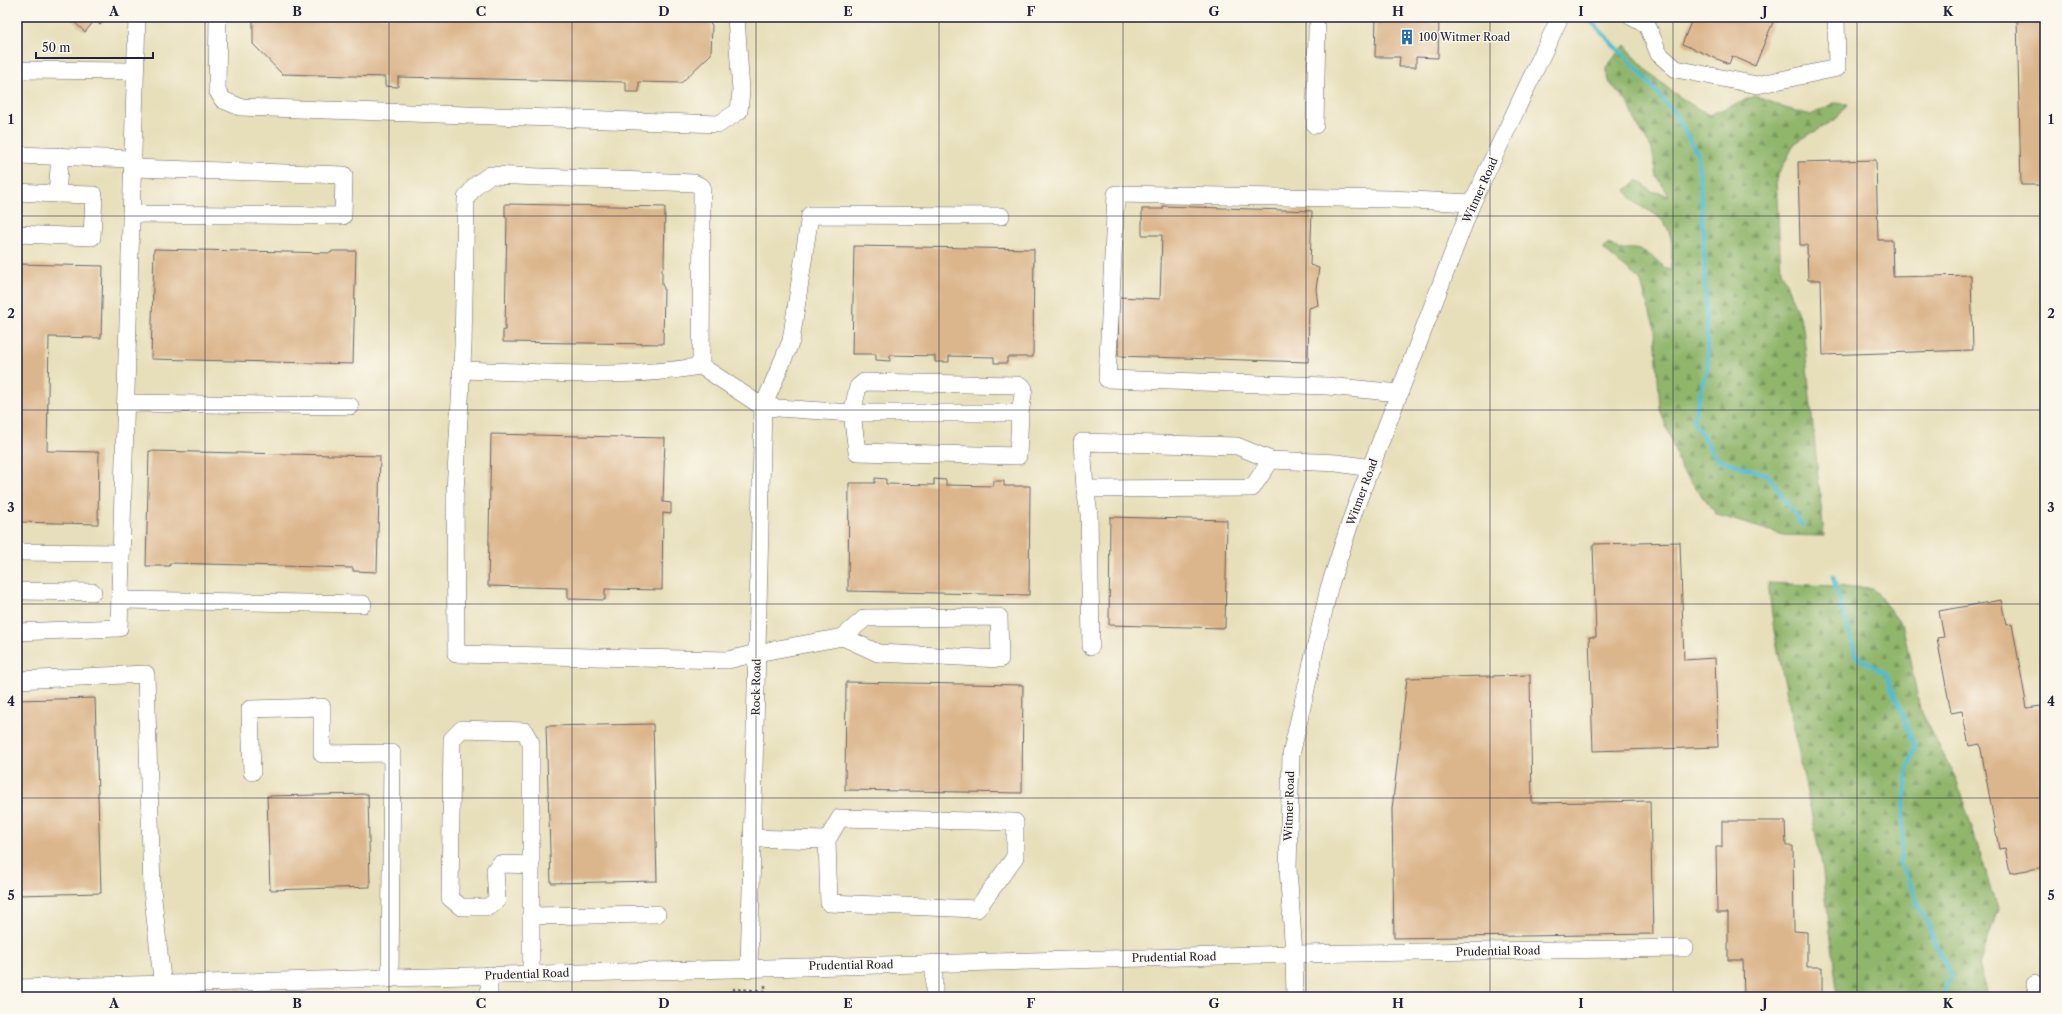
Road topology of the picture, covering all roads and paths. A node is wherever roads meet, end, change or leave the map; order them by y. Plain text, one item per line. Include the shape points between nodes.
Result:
1 (137, 17) edge
2 (218, 17) edge
3 (736, 17) edge
4 (1560, 17) edge
5 (1836, 17) edge
6 (1643, 20) edge
7 (1317, 28) dead end
8 (17, 70) edge
9 (135, 71) junction
10 (1315, 125) dead end
11 (17, 155) edge
12 (60, 156) junction
13 (133, 163) junction
14 (17, 192) edge
15 (57, 194) junction
16 (1472, 203) junction
17 (131, 214) junction
18 (1001, 216) dead end
19 (17, 234) edge
20 (701, 366) junction
21 (462, 370) junction
22 (1400, 393) junction
23 (126, 403) junction
24 (350, 406) dead end
25 (763, 407) junction
26 (852, 413) junction
27 (1020, 413) junction
28 (1271, 460) junction
29 (1371, 468) junction
30 (1085, 489) junction
31 (17, 552) edge
32 (121, 553) junction
33 (17, 591) edge
34 (93, 592) dead end
35 (120, 600) junction
36 (363, 604) dead end
37 (17, 632) edge
38 (843, 637) junction
39 (1091, 646) dead end
40 (757, 653) junction
41 (17, 680) edge
42 (252, 772) dead end
43 (752, 838) junction
44 (827, 840) junction
45 (531, 865) junction
46 (657, 914) dead end
47 (531, 916) junction
48 (1684, 948) dead end
49 (1294, 954) junction
50 (934, 963) junction
51 (749, 968) junction
52 (531, 974) junction
53 (489, 976) junction
54 (390, 979) junction
55 (17, 988) edge
56 (271, 990) edge
57 (163, 991) edge
58 (765, 991) dead end
59 (489, 997) edge
60 (734, 997) edge
61 (934, 997) edge
62 (1295, 997) edge

1 - 9 street
2 - 3 street via 217,90 223,100 240,107 719,124 739,111 741,90
4 - 16 street, Witmer Road
5 - 6 street via 1837,68 1757,85 1676,69 1659,54
7 - 10 street
8 - 9 street
9 - 13 street
11 - 12 street
12 - 13 street
12 - 15 street
13 - 17 street
13 - 17 street via 344,175 343,216
14 - 15 street
15 - 19 street via 94,195 92,237
16 - 22 street, Witmer Road
16 - 22 street via 1116,194 1107,379 1327,386
17 - 23 street
18 - 25 street via 810,215 791,341
20 - 21 street via 667,372 631,374
20 - 21 street via 702,187 694,183 490,175 476,185 466,198
20 - 25 street
21 - 40 street via 455,492 456,654 728,660
22 - 29 street, Witmer Road
23 - 24 street
23 - 32 street
25 - 26 street
25 - 40 street, Rock Road
26 - 27 street
26 - 27 street via 858,387 864,382 1017,385 1024,389
26 - 27 street via 858,452 1018,456
28 - 29 street via 1337,463
28 - 30 street via 1252,488
28 - 30 street via 1237,446 1082,442
29 - 49 street, Witmer Road via 1328,588 1291,755 1288,868
30 - 39 street via 1089,513
31 - 32 street
32 - 35 street
33 - 34 street
35 - 36 street
35 - 37 street via 119,628
38 - 38 street via 878,653 1000,659 999,617 865,618
38 - 40 street
40 - 43 street, Rock Road
41 - 57 street via 146,674 152,890
42 - 54 street via 250,708 322,707 322,754 392,753
43 - 44 street
43 - 51 street, Rock Road
44 - 44 street via 829,903 977,909 1015,857 1015,822 840,818
45 - 45 street via 530,743 524,731 462,729 452,739 450,898 461,907 488,907 497,900 495,870 500,864
45 - 47 street
46 - 47 street
47 - 52 street
48 - 49 street, Prudential Road
49 - 50 street, Prudential Road
49 - 62 street, Witmer Road
50 - 51 street, Prudential Road
50 - 61 street
51 - 52 street, Prudential Road
52 - 53 street, Prudential Road
53 - 54 street, Prudential Road
53 - 59 street
54 - 56 street, Prudential Road
55 - 57 street, Prudential Road
56 - 57 street, Prudential Road
58 - 60 path via 734,989

